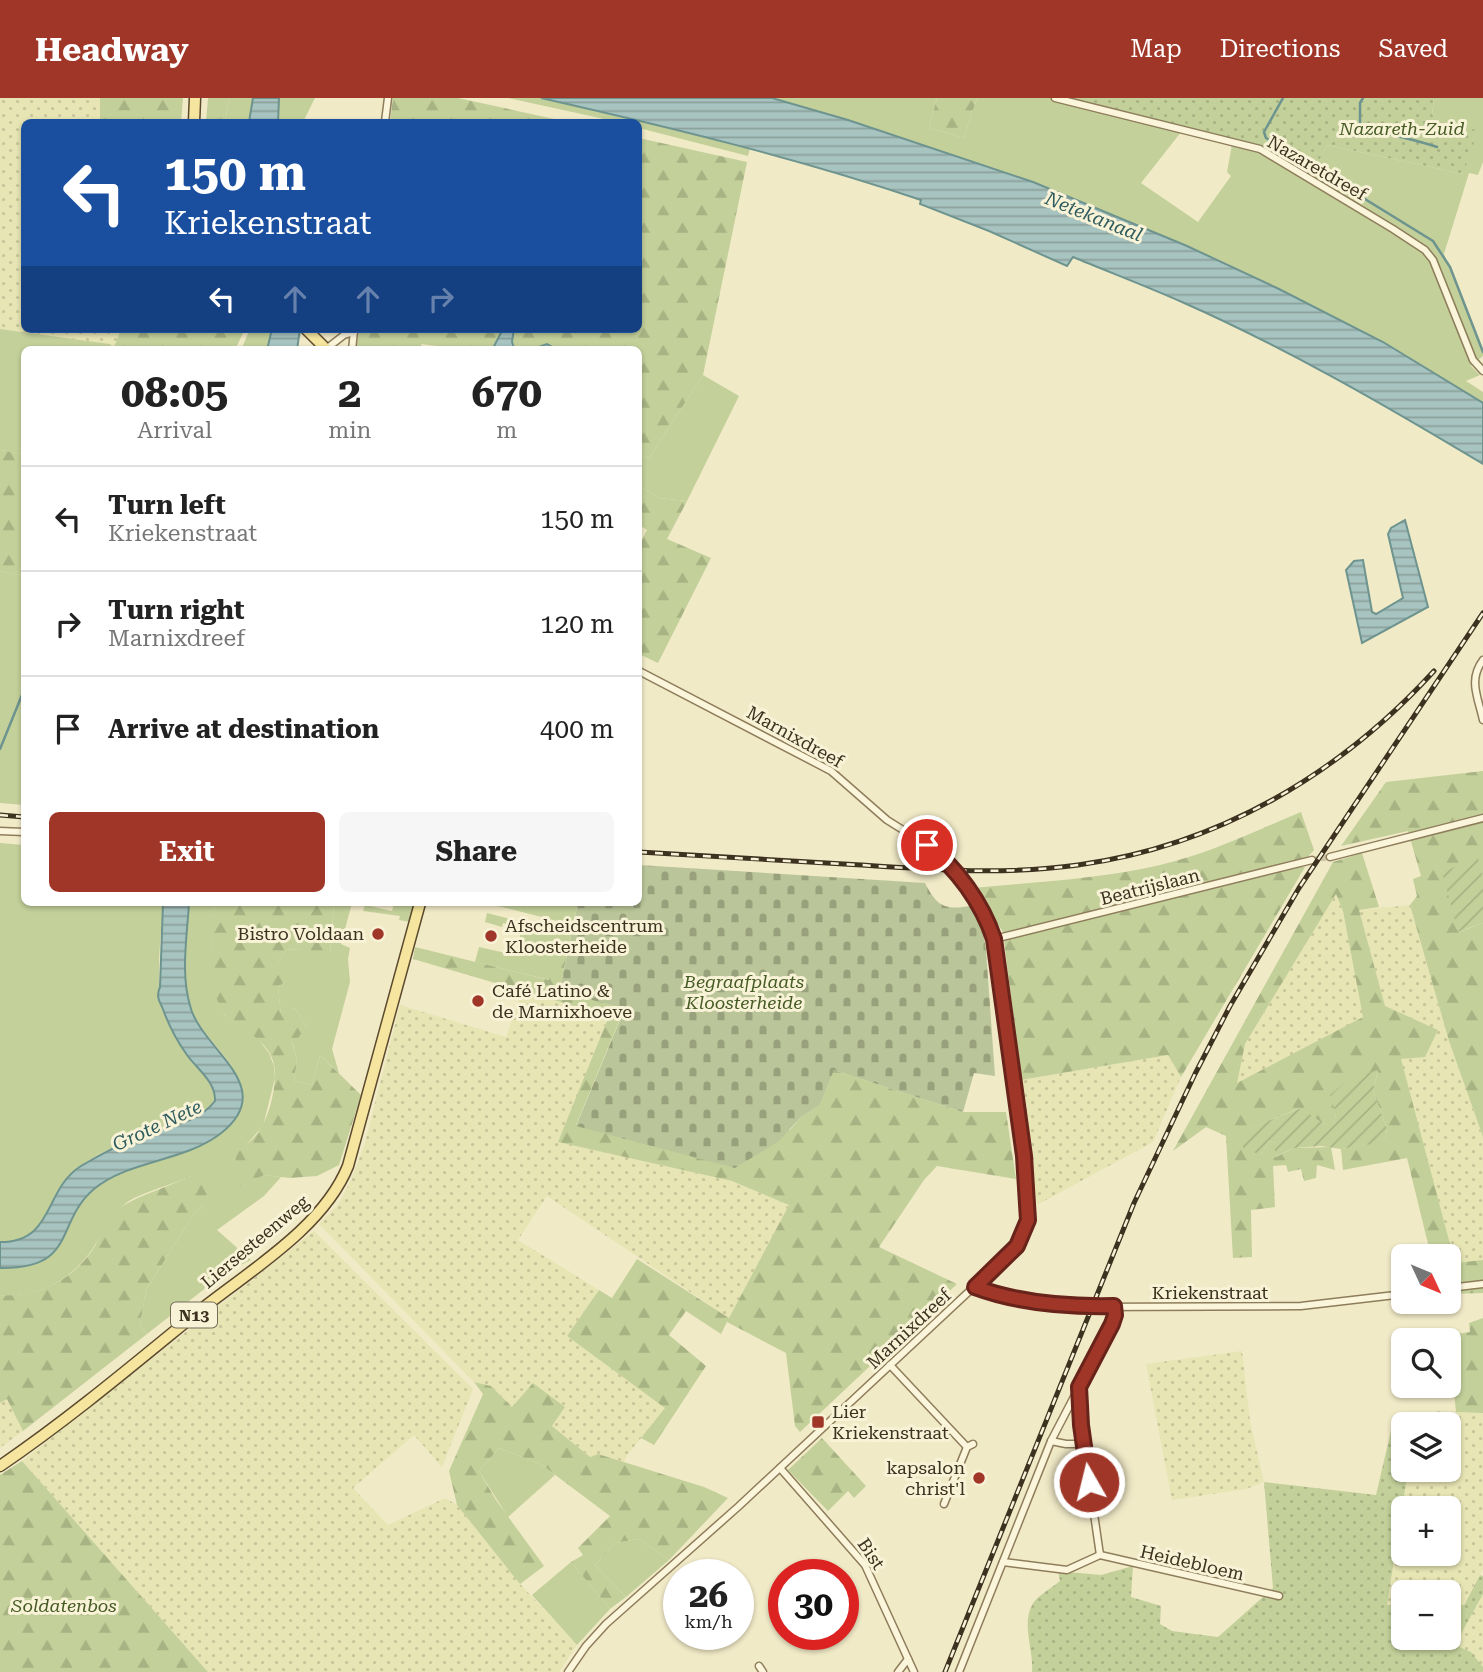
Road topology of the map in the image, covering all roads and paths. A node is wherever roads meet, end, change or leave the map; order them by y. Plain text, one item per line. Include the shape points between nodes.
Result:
1 (195, 98) edge
2 (388, 98) edge
3 (1055, 98) edge
4 (194, 119) edge
5 (385, 119) edge
6 (310, 333) edge
7 (349, 333) edge
8 (324, 346) edge
9 (331, 346) edge
10 (1483, 371) edge
11 (1483, 660) edge
12 (642, 673) edge
13 (1483, 720) edge
14 (1482, 817) edge
15 (0, 831) edge
16 (21, 832) edge
17 (1330, 857) tunnel mouth
18 (1312, 860) tunnel mouth
19 (419, 906) edge
20 (994, 939) junction
21 (1483, 1284) edge
22 (975, 1287) junction
23 (1461, 1287) edge
24 (1391, 1296) edge
25 (1114, 1306) junction
26 (890, 1365) junction
27 (1079, 1387) junction
28 (1051, 1441) junction
29 (1084, 1444) junction
30 (0, 1466) edge
31 (780, 1468) junction
32 (944, 1504) dead end
33 (1100, 1555) junction
34 (1003, 1562) junction
35 (1279, 1596) dead end
36 (908, 1659) junction
37 (568, 1672) edge
38 (898, 1672) edge
39 (914, 1672) edge
40 (959, 1672) edge

1 - 4 main road
2 - 5 street
3 - 10 street, Nazaretdreef via 1260,149 1393,229 1433,260 1473,360
6 - 8 main road
7 - 9 street
11 - 13 street via 1474,678
12 - 20 street, Marnixdreef via 831,771 887,820 944,858 980,908
14 - 17 street
15 - 16 street
18 - 20 street, Beatrijslaan
19 - 30 main road, Liersesteenweg / N13 via 361,1119 343,1177 328,1202 307,1225
20 - 22 street, Marnixdreef via 1024,1156 1028,1220 1017,1246
21 - 23 street
22 - 25 street, Kriekenstraat via 1055,1304
22 - 26 street, Marnixdreef
24 - 25 street, Kriekenstraat via 1301,1306
25 - 27 street via 1112,1324
26 - 31 street, Marnixdreef
26 - 32 street via 970,1446
27 - 28 street
27 - 29 street
28 - 29 street
28 - 34 street
29 - 33 street
31 - 36 street, Bist via 864,1565
31 - 37 street, Marnixdreef via 606,1624
33 - 34 street via 1067,1570
33 - 35 street, Heidebloem
34 - 40 street
36 - 38 street
36 - 39 street, Bist

